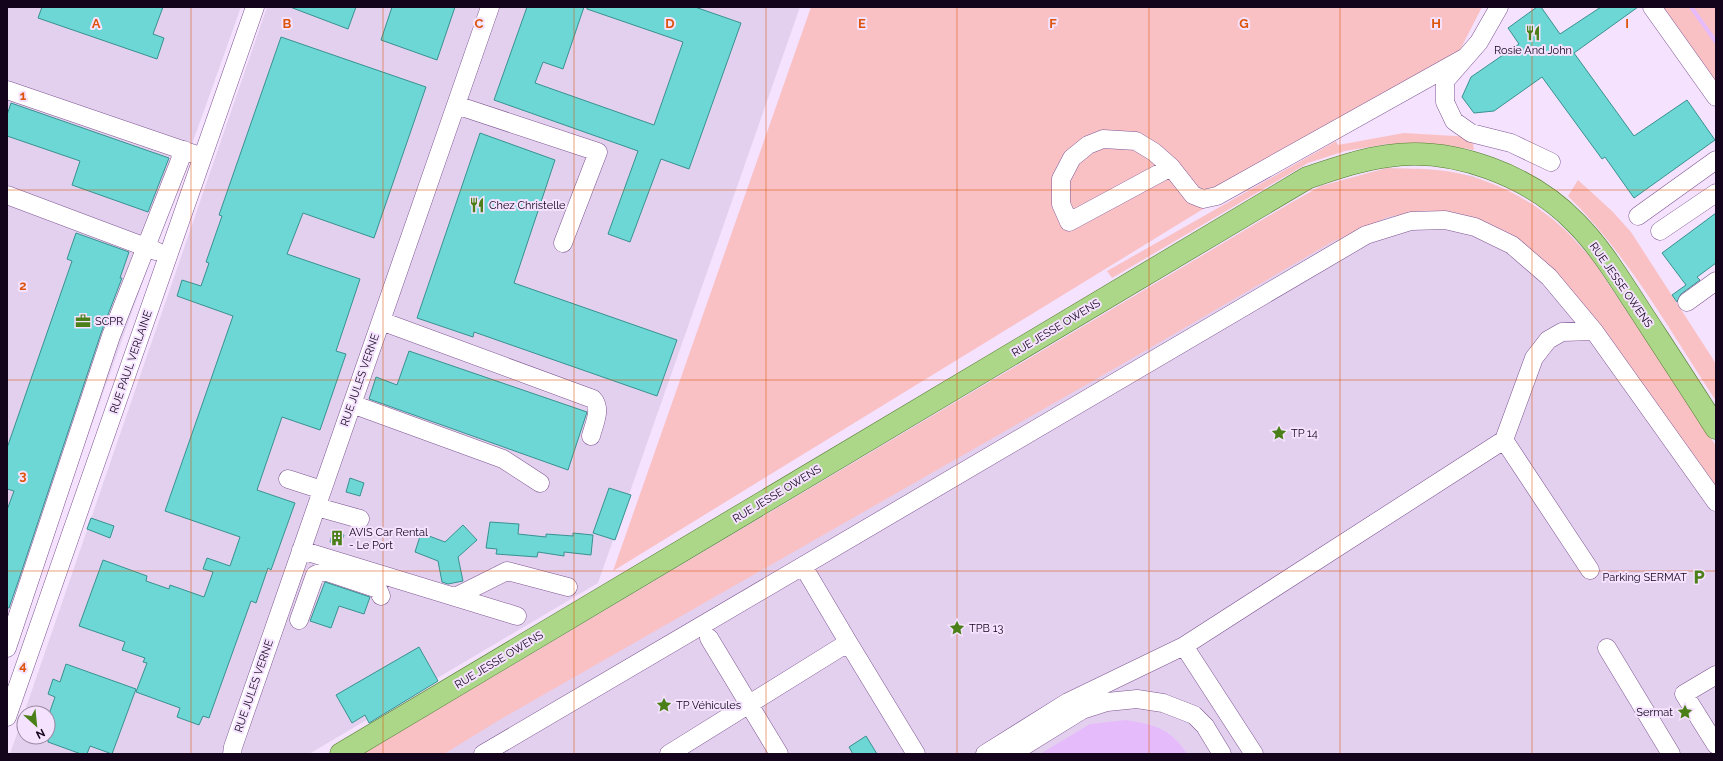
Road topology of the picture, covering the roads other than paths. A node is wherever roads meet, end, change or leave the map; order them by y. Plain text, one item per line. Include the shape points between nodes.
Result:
1 (255, 7) edge
2 (490, 7) edge
3 (1499, 7) edge
4 (1652, 7) edge
5 (1464, 58) junction
6 (7, 90) edge
7 (1716, 97) edge
8 (456, 105) junction
9 (184, 150) junction
10 (202, 157) junction
11 (1716, 160) edge
12 (1551, 162) dead end
13 (1171, 167) junction
14 (1716, 193) edge
15 (7, 195) edge
16 (1638, 216) dead end
17 (1660, 231) dead end
18 (563, 243) dead end
19 (144, 247) junction
20 (168, 256) junction
21 (1716, 282) edge
22 (1687, 302) dead end
23 (381, 321) junction
24 (1594, 331) junction
25 (352, 404) junction
26 (1716, 428) edge
27 (591, 436) dead end
28 (1504, 440) junction
29 (288, 479) dead end
30 (540, 483) dead end
31 (319, 498) junction
32 (1716, 502) edge
33 (360, 519) dead end
34 (301, 550) junction
35 (803, 566) junction
36 (1590, 570) dead end
37 (568, 587) dead end
38 (381, 596) dead end
39 (455, 597) junction
40 (282, 605) junction
41 (517, 616) dead end
42 (708, 638) dead end
43 (1184, 646) junction
44 (851, 647) junction
45 (7, 648) edge
46 (1607, 648) dead end
47 (1716, 675) edge
48 (749, 704) junction
49 (7, 717) edge
50 (1716, 745) edge
51 (232, 754) edge
52 (341, 754) edge
53 (483, 754) edge
54 (669, 754) edge
55 (780, 754) edge
56 (916, 754) edge
57 (985, 754) edge
58 (1011, 754) edge
59 (1222, 754) edge
60 (1254, 754) edge
61 (1671, 754) edge

1 - 10 street, RUE PAUL VERLAINE
2 - 8 street, RUE JULES VERNE
3 - 5 street via 1479,42
4 - 7 street
5 - 12 street via 1444,81 1444,102 1454,121 1470,133 1511,143
5 - 13 street via 1217,196 1204,199 1193,195
6 - 9 street
8 - 18 street via 598,152
8 - 23 street, RUE JULES VERNE
9 - 10 street
9 - 19 street
10 - 20 street, RUE PAUL VERLAINE
11 - 16 street
13 - 13 street via 1136,141 1103,139 1088,145 1072,158 1062,179 1061,204 1069,222
14 - 17 street
15 - 19 street
19 - 20 street
19 - 45 street via 111,336
20 - 49 street, RUE PAUL VERLAINE
21 - 22 street
23 - 25 street, RUE JULES VERNE
23 - 27 street via 593,399 597,403 598,412
24 - 28 street via 1562,332 1548,340 1534,358
24 - 32 street
24 - 35 street via 1549,277 1512,245 1475,227 1445,220 1411,221 1366,235
25 - 30 street via 503,459
25 - 31 street, RUE JULES VERNE
26 - 52 main road, RUE JESSE OWENS via 1605,257 1576,222 1546,197 1507,174 1433,155 1390,156 1351,162 1307,178
28 - 36 street
28 - 43 street
29 - 31 street
31 - 33 street
31 - 34 street, RUE JULES VERNE
34 - 39 street
34 - 40 street, RUE JULES VERNE
35 - 44 street
35 - 53 street
37 - 39 street via 507,571
38 - 40 street via 378,589 324,571 315,575 301,616
39 - 41 street
40 - 51 street, RUE JULES VERNE via 232,747
42 - 48 street
43 - 57 street via 1068,702
43 - 60 street
44 - 48 street via 841,647
44 - 56 street
46 - 61 street
47 - 50 street via 1684,694
48 - 54 street
48 - 55 street
58 - 59 street via 1082,710 1107,702 1137,699 1163,703 1194,715 1205,726

